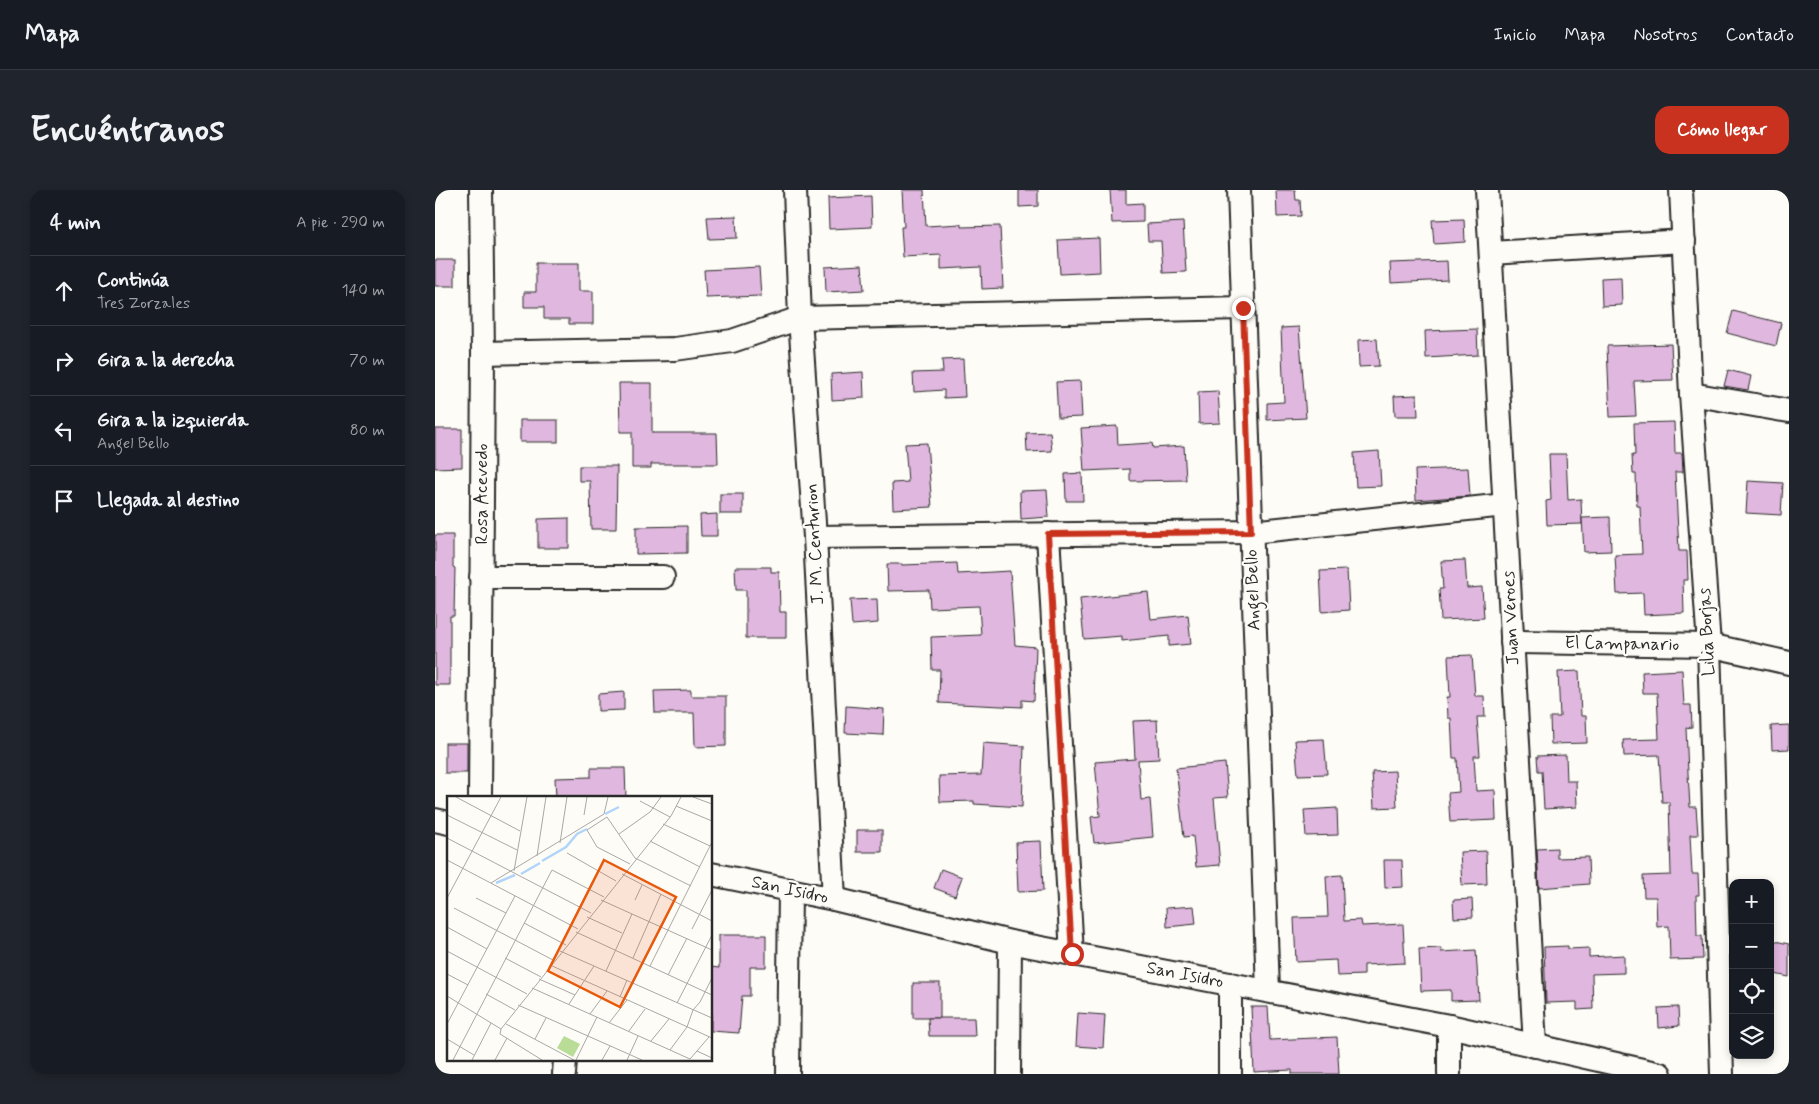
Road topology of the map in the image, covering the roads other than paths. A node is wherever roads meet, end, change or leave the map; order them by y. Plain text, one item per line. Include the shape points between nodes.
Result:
1 (481, 190) edge
2 (795, 190) edge
3 (1239, 190) edge
4 (1487, 190) edge
5 (1681, 190) edge
6 (1684, 241) junction
7 (1491, 253) junction
8 (1243, 308) junction
9 (801, 318) junction
10 (483, 353) junction
11 (1691, 394) junction
12 (1789, 411) edge
13 (1505, 505) junction
14 (1251, 532) junction
15 (1048, 534) junction
16 (815, 537) junction
17 (481, 577) junction
18 (663, 577) dead end
19 (1513, 642) junction
20 (1709, 645) junction
21 (1789, 663) edge
22 (481, 796) edge
23 (713, 874) edge
24 (790, 890) junction
25 (834, 899) junction
26 (1009, 942) junction
27 (1072, 954) junction
28 (1230, 984) junction
29 (1268, 991) junction
30 (1449, 1026) junction
31 (1535, 1046) junction
32 (788, 1074) edge
33 (1009, 1074) edge
34 (1230, 1074) edge
35 (1449, 1074) edge
36 (1660, 1074) edge
37 (1722, 1074) edge

1 - 10 street, Rosa Acevedo
2 - 9 street, J. M. Centurion
3 - 8 street, Angel Bello
4 - 7 street, Juan Veroes
5 - 6 street, Lilia Borjas
6 - 7 street
6 - 11 street, Lilia Borjas
7 - 13 street, Juan Veroes
8 - 9 street
8 - 14 street, Angel Bello
9 - 10 street via 732,340 675,349
9 - 16 street, J. M. Centurion
10 - 17 street, Rosa Acevedo
11 - 12 street
11 - 20 street, Lilia Borjas
13 - 14 street
13 - 19 street, Juan Veroes
14 - 15 street
14 - 29 street, Angel Bello
15 - 16 street
15 - 27 street
16 - 25 street, J. M. Centurion
17 - 18 street
17 - 22 street, Rosa Acevedo
19 - 20 street, El Campanario
19 - 31 street, Juan Veroes
20 - 21 street, El Campanario
20 - 37 street, Lilia Borjas
23 - 24 street, San Isidro
24 - 25 street, San Isidro
24 - 32 street
25 - 26 street, San Isidro
26 - 27 street, San Isidro
26 - 33 street
27 - 28 street, San Isidro
28 - 29 street, San Isidro
28 - 34 street
29 - 30 street, San Isidro
30 - 31 street, San Isidro
30 - 35 street
31 - 36 street, San Isidro

